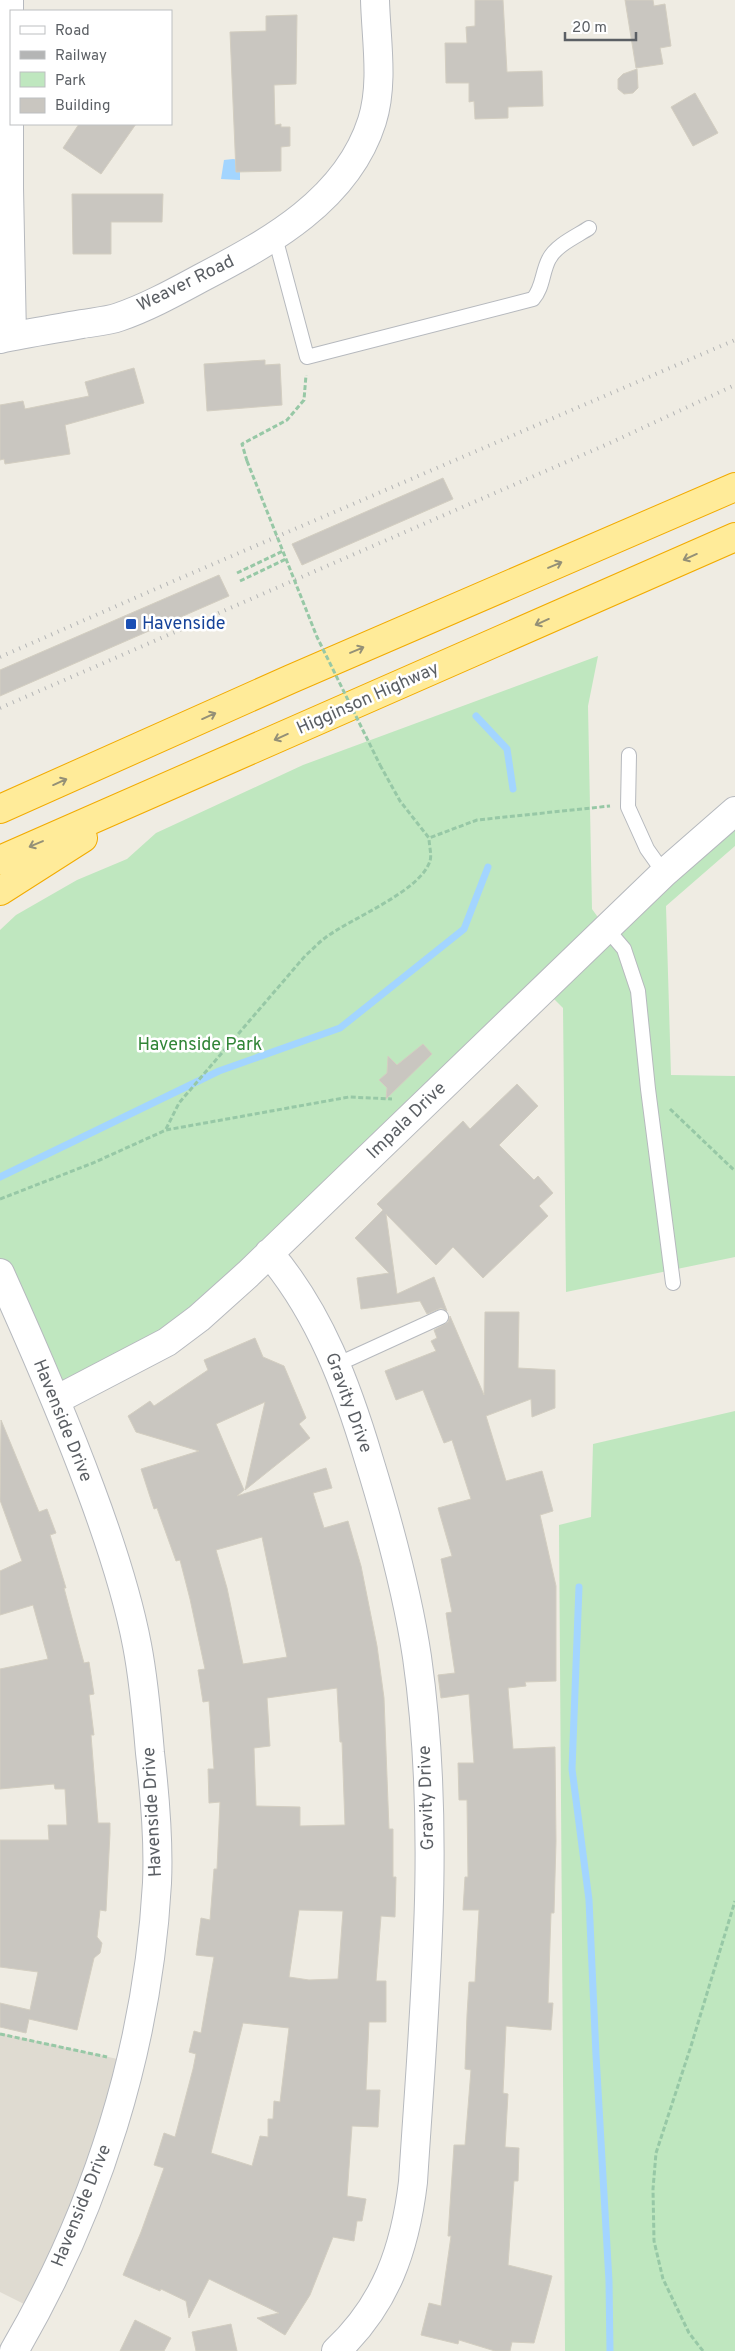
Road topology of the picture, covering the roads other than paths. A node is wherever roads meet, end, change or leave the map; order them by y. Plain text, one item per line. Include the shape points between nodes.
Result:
1 (10, 0) edge
2 (375, 0) edge
3 (589, 228) dead end
4 (275, 237) junction
5 (6, 338) edge
6 (735, 488) edge
7 (735, 537) edge
8 (629, 755) dead end
9 (152, 794) junction
10 (0, 809) edge
11 (735, 811) edge
12 (0, 860) edge
13 (664, 873) junction
14 (0, 891) edge
15 (607, 929) junction
16 (269, 1253) junction
17 (673, 1282) dead end
18 (4, 1291) edge
19 (440, 1317) dead end
20 (336, 1365) junction
21 (56, 1400) junction
22 (14, 2351) edge
23 (336, 2351) edge

1 - 5 street
2 - 4 street, Weaver Road via 378,91 372,120 361,148 345,174 324,196
3 - 4 lane via 549,258 539,292 533,298 307,356
4 - 5 street, Weaver Road via 161,299 118,318
10 -> 6 highway
7 -> 9 highway, Higginson Highway
8 - 13 lane via 628,807 647,849
9 -> 12 highway, Higginson Highway
9 - 14 highway
11 - 13 street, Impala Drive
13 - 15 street, Impala Drive
15 - 16 street, Impala Drive
15 - 17 lane via 624,949 638,991
16 - 20 street, Gravity Drive via 296,1287
16 - 21 street, Impala Drive via 199,1318 167,1342
18 - 21 street, Havenside Drive
19 - 20 lane
20 - 23 street, Gravity Drive via 353,1406 386,1514 416,1657 426,1750 429,1865 426,1975 409,2214 391,2275 375,2305 353,2335
21 - 22 street, Havenside Drive via 105,1528 137,1644 145,1696 157,1834 157,1881 143,1999 131,2063 105,2154 38,2310

